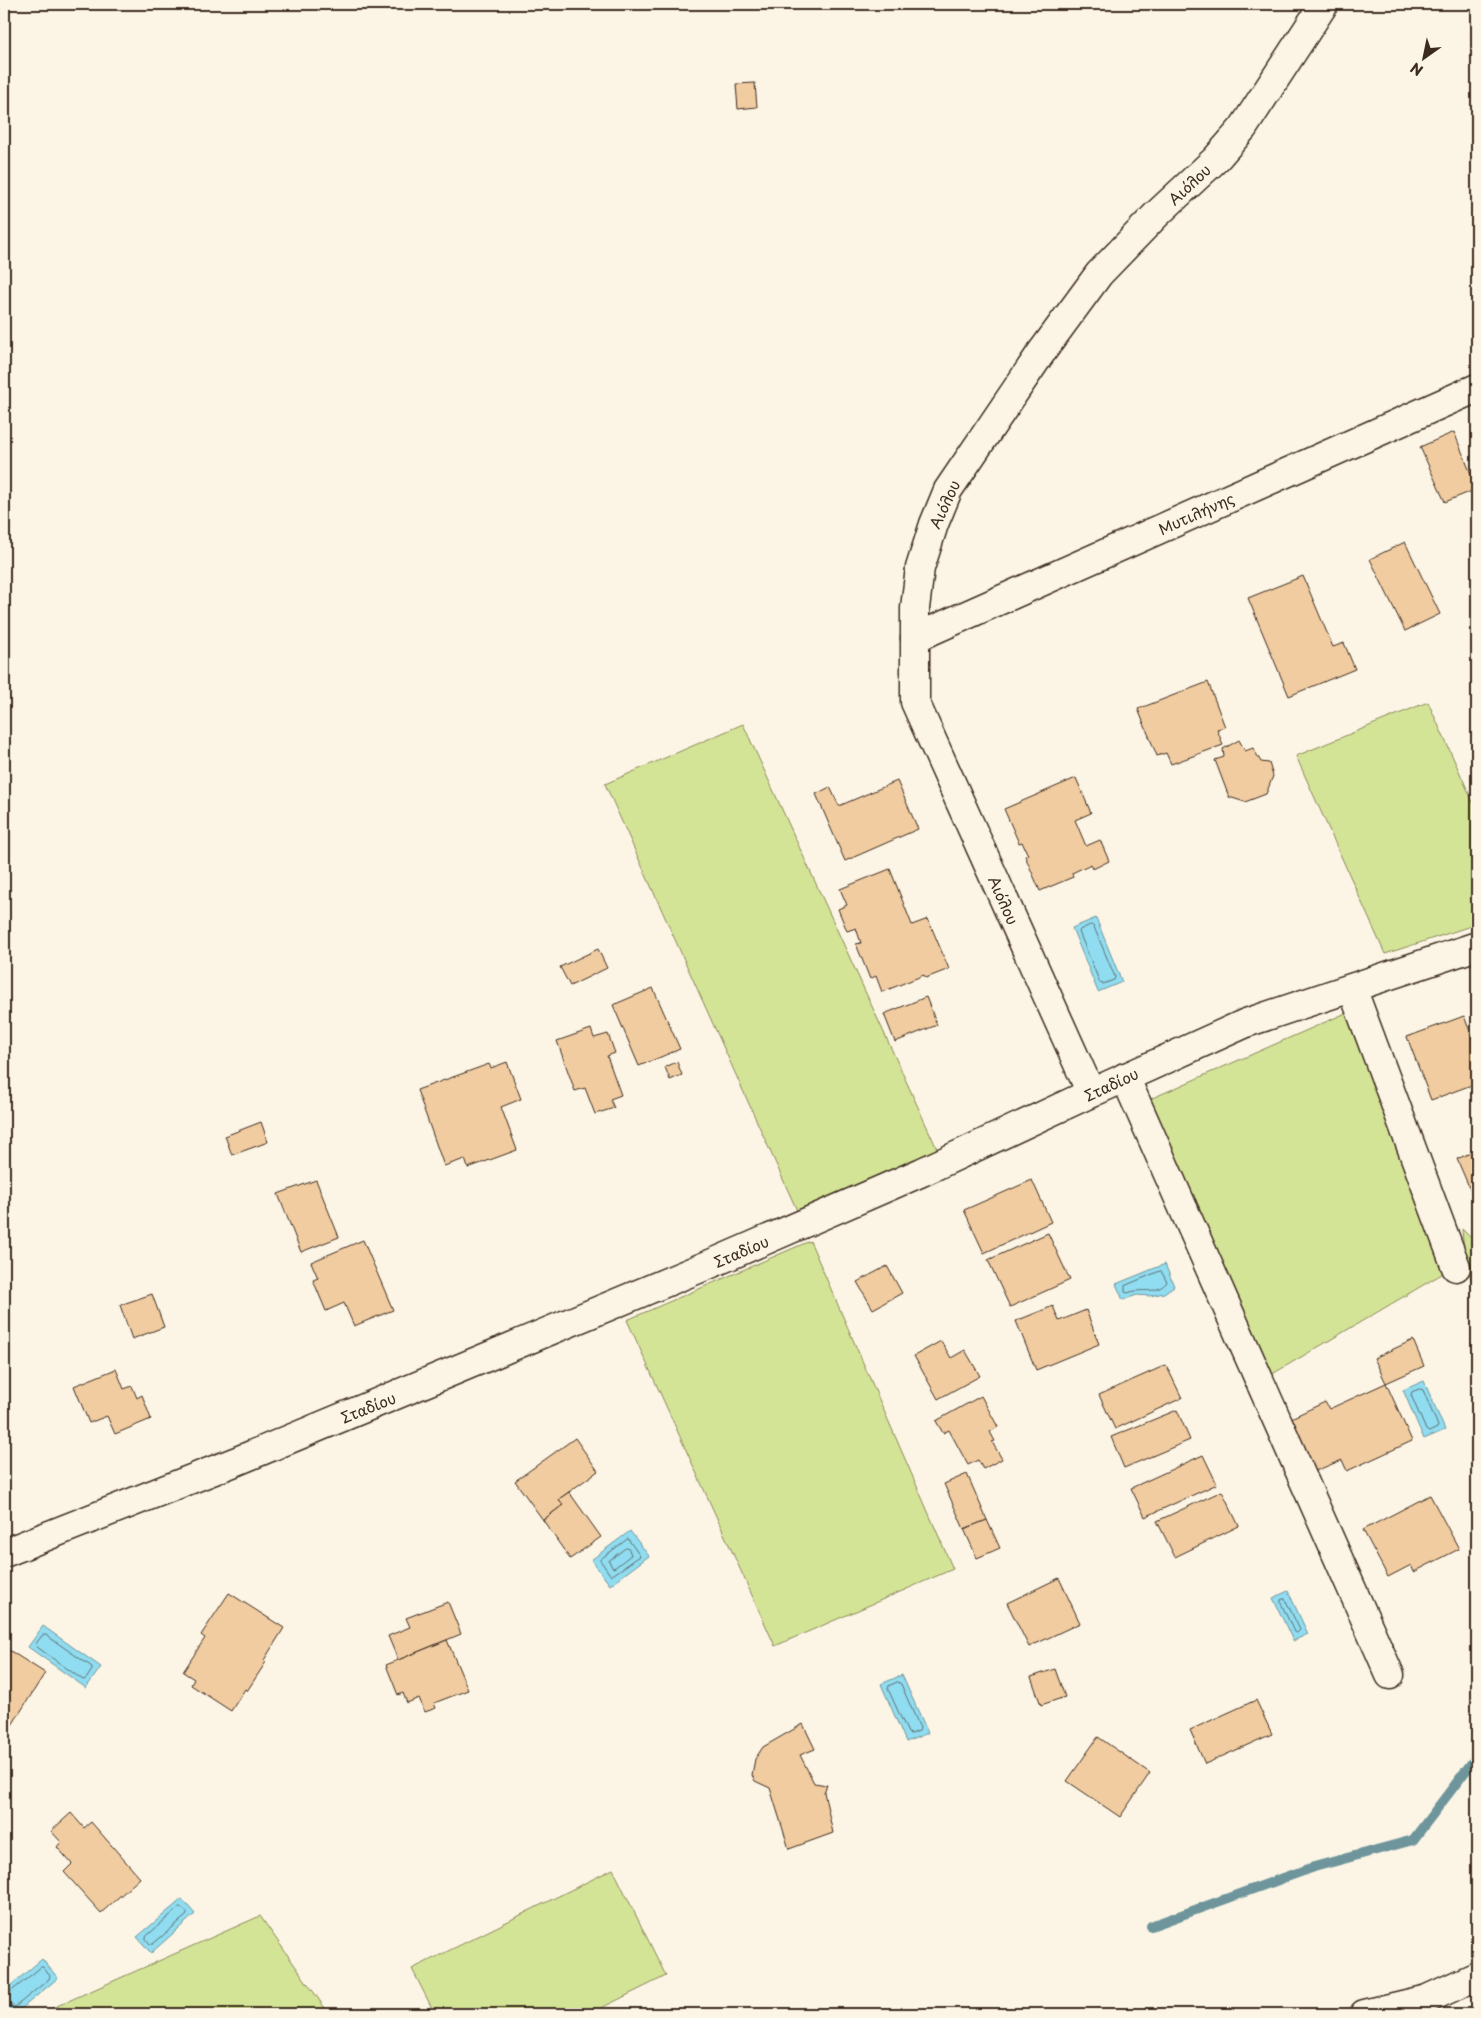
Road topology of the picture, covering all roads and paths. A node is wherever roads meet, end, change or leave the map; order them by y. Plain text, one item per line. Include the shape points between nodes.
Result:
1 (1324, 4) edge
2 (1477, 388) edge
3 (915, 638) junction
4 (1477, 946) edge
5 (1352, 988) junction
6 (1125, 1077) junction
7 (1091, 1093) junction
8 (1456, 1267) dead end
9 (4, 1553) edge
10 (1390, 1675) dead end
11 (1477, 1976) edge
12 (1364, 2014) edge

1 - 3 street, Αιόλου via 1244,128 1098,274 948,490 920,568
2 - 3 street, Μυτιλήνης
3 - 7 street, Αιόλου via 915,702
4 - 5 street, Σταδίου
5 - 6 street, Σταδίου via 1246,1023
5 - 8 street
6 - 7 street, Σταδίου
6 - 10 street
7 - 9 street, Σταδίου via 922,1172 697,1270 237,1461
11 - 12 street via 1427,1999

